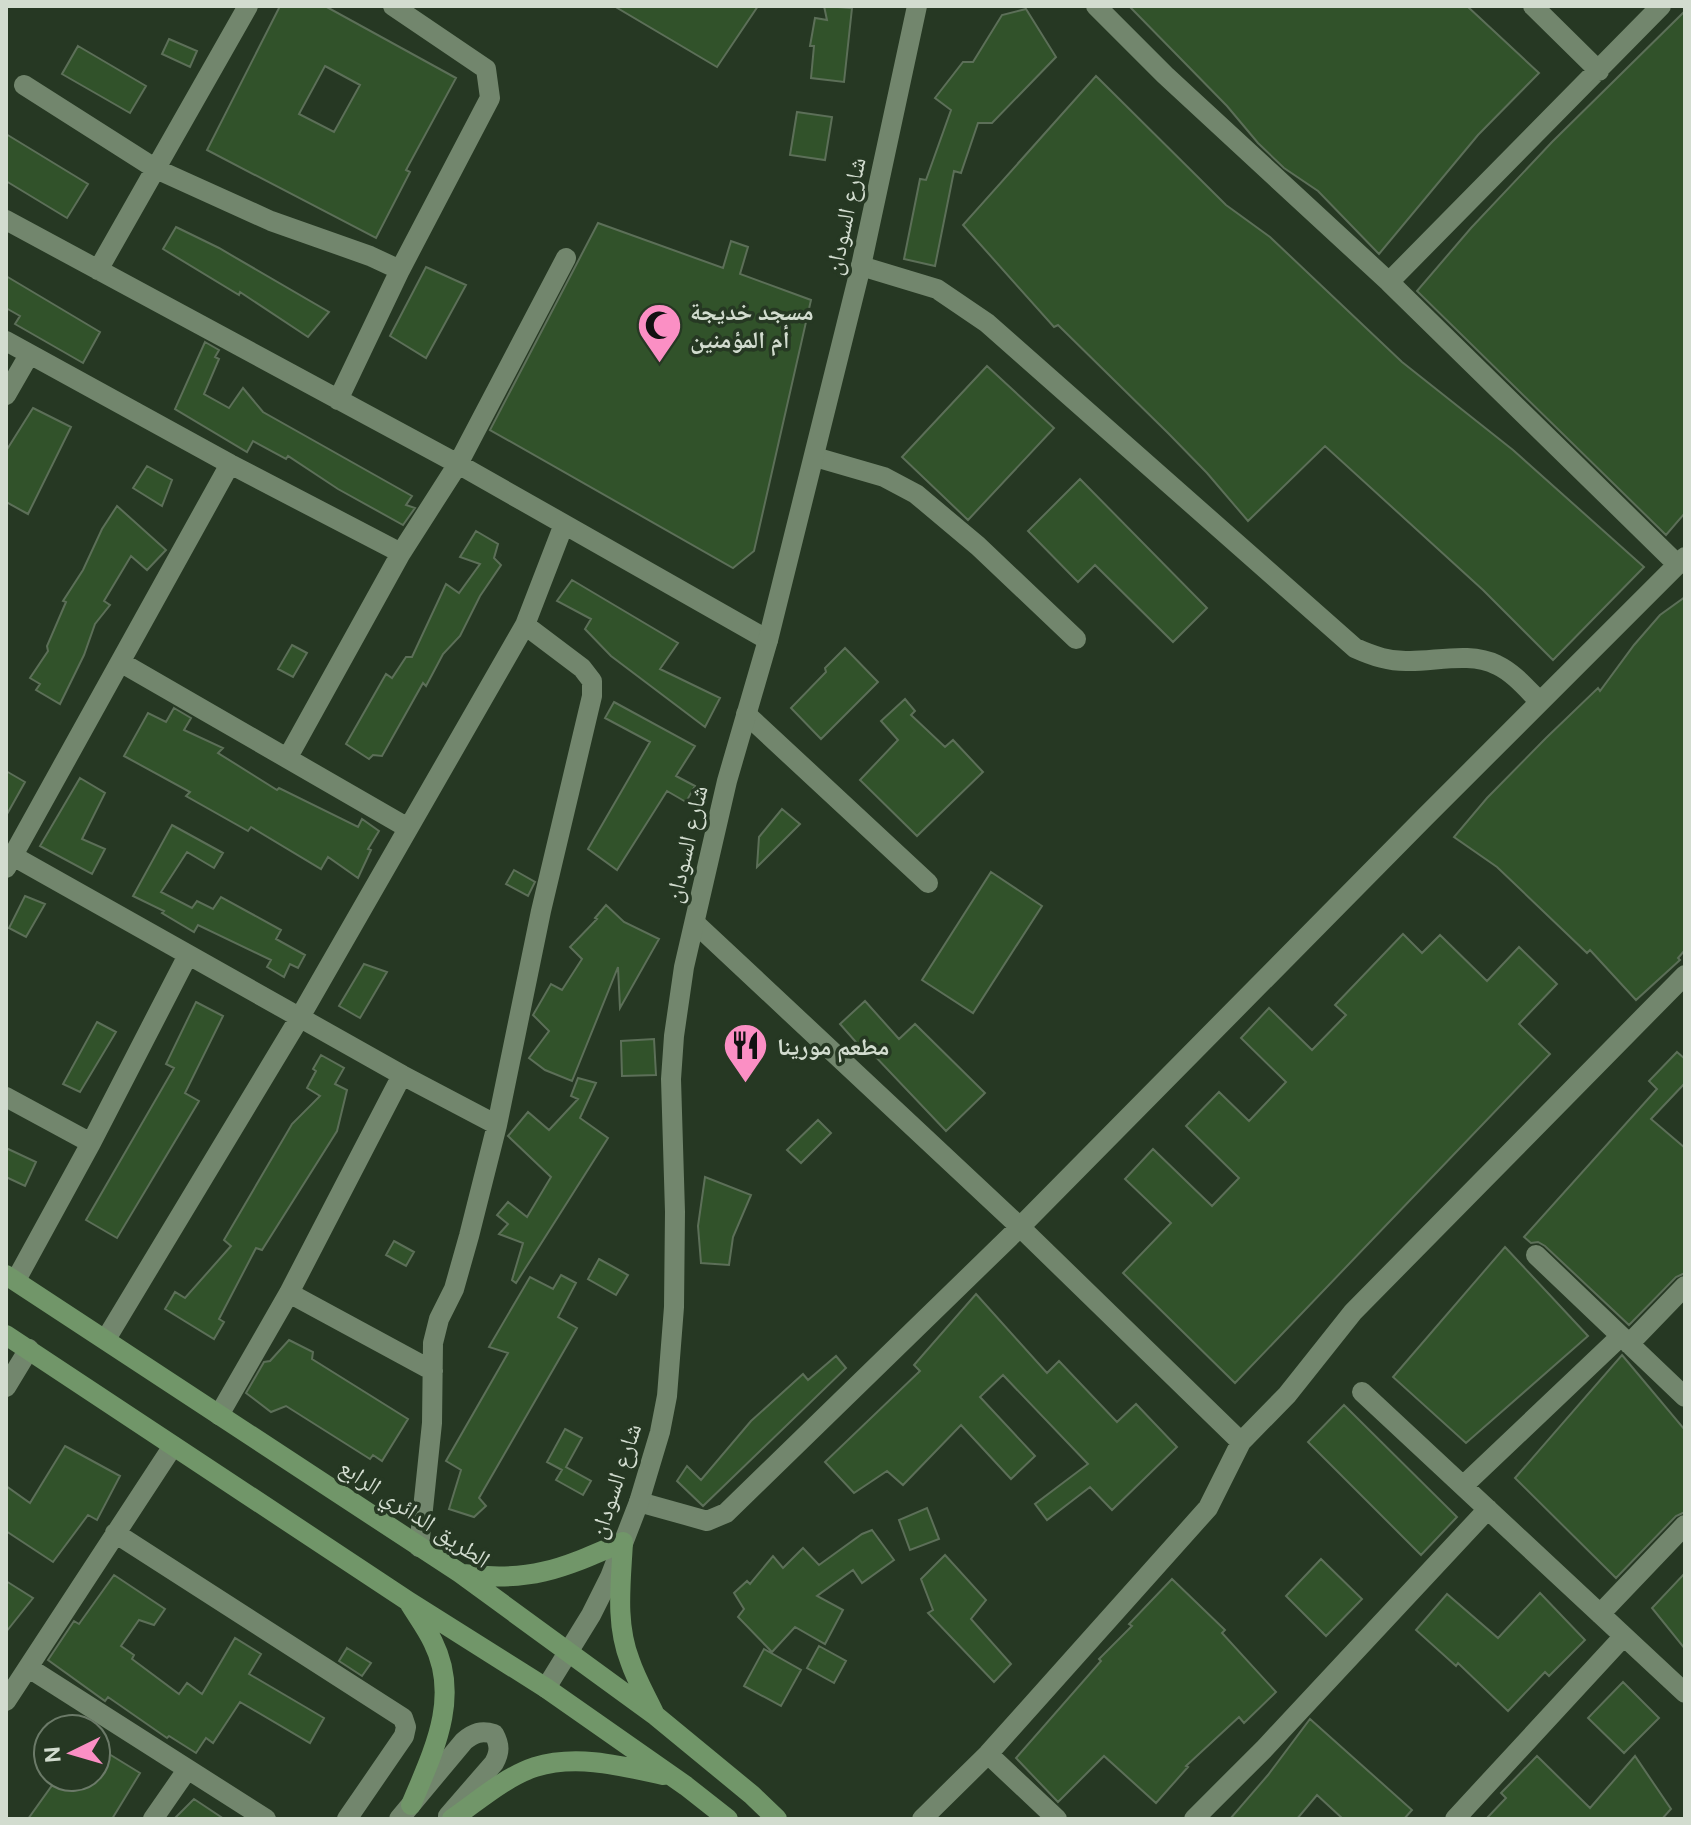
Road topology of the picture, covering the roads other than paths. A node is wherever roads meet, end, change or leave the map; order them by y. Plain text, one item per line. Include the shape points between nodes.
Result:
1 (248, 6) edge
2 (393, 6) edge
3 (917, 6) edge
4 (1096, 6) edge
5 (1533, 6) edge
6 (1661, 6) edge
7 (1599, 71) junction
8 (24, 85) dead end
9 (156, 169) junction
10 (6, 220) edge
11 (566, 258) dead end
12 (861, 266) junction
13 (98, 270) junction
14 (400, 270) junction
15 (1389, 282) junction
16 (6, 341) edge
17 (29, 355) junction
18 (6, 395) edge
19 (338, 400) junction
20 (815, 457) junction
21 (230, 464) junction
22 (458, 464) junction
23 (564, 524) junction
24 (401, 553) junction
25 (1682, 561) edge
26 (525, 625) junction
27 (1076, 639) dead end
28 (768, 640) junction
29 (122, 663) junction
30 (1540, 702) junction
31 (746, 714) junction
32 (288, 757) junction
33 (408, 828) junction
34 (9, 862) edge
35 (928, 883) dead end
36 (695, 923) junction
37 (188, 955) junction
38 (1685, 975) edge
39 (300, 1017) junction
40 (402, 1075) junction
41 (6, 1097) edge
42 (497, 1125) junction
43 (91, 1143) junction
44 (1020, 1227) junction
45 (1536, 1255) dead end
46 (11, 1278) edge
47 (1685, 1286) edge
48 (289, 1293) junction
49 (6, 1335) edge
50 (106, 1339) junction
51 (1625, 1340) junction
52 (29, 1349) junction
53 (433, 1371) junction
54 (6, 1387) edge
55 (1362, 1392) dead end
56 (1685, 1397) edge
57 (219, 1415) junction
58 (1241, 1442) junction
59 (173, 1446) junction
60 (1463, 1486) junction
61 (639, 1502) junction
62 (1488, 1509) junction
63 (1685, 1525) edge
64 (115, 1533) junction
65 (623, 1542) junction
66 (419, 1547) junction
67 (460, 1573) junction
68 (408, 1601) junction
69 (1600, 1614) junction
70 (1624, 1636) junction
71 (568, 1654) junction
72 (29, 1668) junction
73 (546, 1688) junction
74 (1685, 1693) edge
75 (6, 1701) edge
76 (656, 1716) junction
77 (988, 1754) junction
78 (187, 1770) junction
79 (672, 1777) junction
80 (405, 1812) edge
81 (153, 1819) edge
82 (266, 1819) edge
83 (347, 1819) edge
84 (449, 1819) edge
85 (728, 1819) edge
86 (777, 1819) edge
87 (922, 1819) edge
88 (1057, 1819) edge
89 (1194, 1819) edge
90 (1455, 1819) edge

1 - 9 street
2 - 14 street via 486,69 490,98
3 - 12 street, شارع السودان
4 - 15 street
5 - 7 street
6 - 7 street
7 - 15 street
8 - 9 street
9 - 13 street
9 - 14 street via 271,221
10 - 13 street
11 - 22 street
12 - 20 street, شارع السودان
12 - 30 street via 937,289 987,323 1355,648 1407,662 1495,663
13 - 19 street
14 - 19 street
15 - 25 street
16 - 17 street
17 - 18 street
17 - 21 street
19 - 22 street
20 - 27 street via 884,477 916,494
20 - 28 street, شارع السودان
21 - 24 street
21 - 29 street
22 - 23 street
22 - 24 street
23 - 26 street
23 - 28 street
24 - 32 street
25 - 30 street
26 - 33 street
26 - 42 street via 582,668 592,681 592,696
28 - 31 street, شارع السودان
29 - 32 street
29 - 34 street
30 - 44 street
31 - 35 street
31 - 36 street, شارع السودان
32 - 33 street
33 - 39 street
34 - 37 street
36 - 44 street
36 - 61 street, شارع السودان via 684,967 671,1079 674,1307 667,1396
37 - 39 street
37 - 43 street
38 - 58 street via 1353,1312 1287,1395
39 - 40 street
39 - 50 street
40 - 42 street
40 - 48 street
41 - 43 street
42 - 53 street via 454,1289 439,1319
43 - 46 street
44 - 58 street
44 - 61 street via 726,1513 707,1521
45 - 51 street
46 - 50 main road, الطريق الدائري الرابع
47 - 51 street
48 - 53 street
48 - 57 street
49 - 52 main road
50 - 57 main road, الطريق الدائري الرابع
51 - 56 street
51 - 60 street
52 - 54 street
52 - 59 main road
53 - 66 street
55 - 60 street
57 - 66 main road, الطريق الدائري الرابع
58 - 77 street via 1208,1508
59 - 64 street
59 - 68 main road
60 - 62 street
61 - 65 street, شارع السودان
62 - 69 street
62 - 89 street
63 - 69 street
64 - 72 street
64 - 83 street via 403,1718 404,1736
65 - 67 main road via 551,1572 492,1578
65 - 71 street, شارع السودان
65 - 76 main road via 622,1628 629,1660
66 - 67 main road, الطريق الدائري الرابع
67 - 71 main road, الطريق الدائري الرابع
68 - 73 main road
68 - 80 main road via 443,1668 446,1698 442,1727
69 - 70 street
70 - 74 street
70 - 90 street
71 - 73 street, شارع السودان
71 - 76 main road, الطريق الدائري الرابع
72 - 75 street
72 - 78 street
73 - 79 main road
76 - 86 main road, الطريق الدائري الرابع
77 - 87 street
77 - 88 street
78 - 81 street
78 - 82 street
79 - 84 main road via 607,1763 566,1761 510,1779
79 - 85 main road
80 - 84 street via 464,1741 485,1731 494,1734 499,1754

